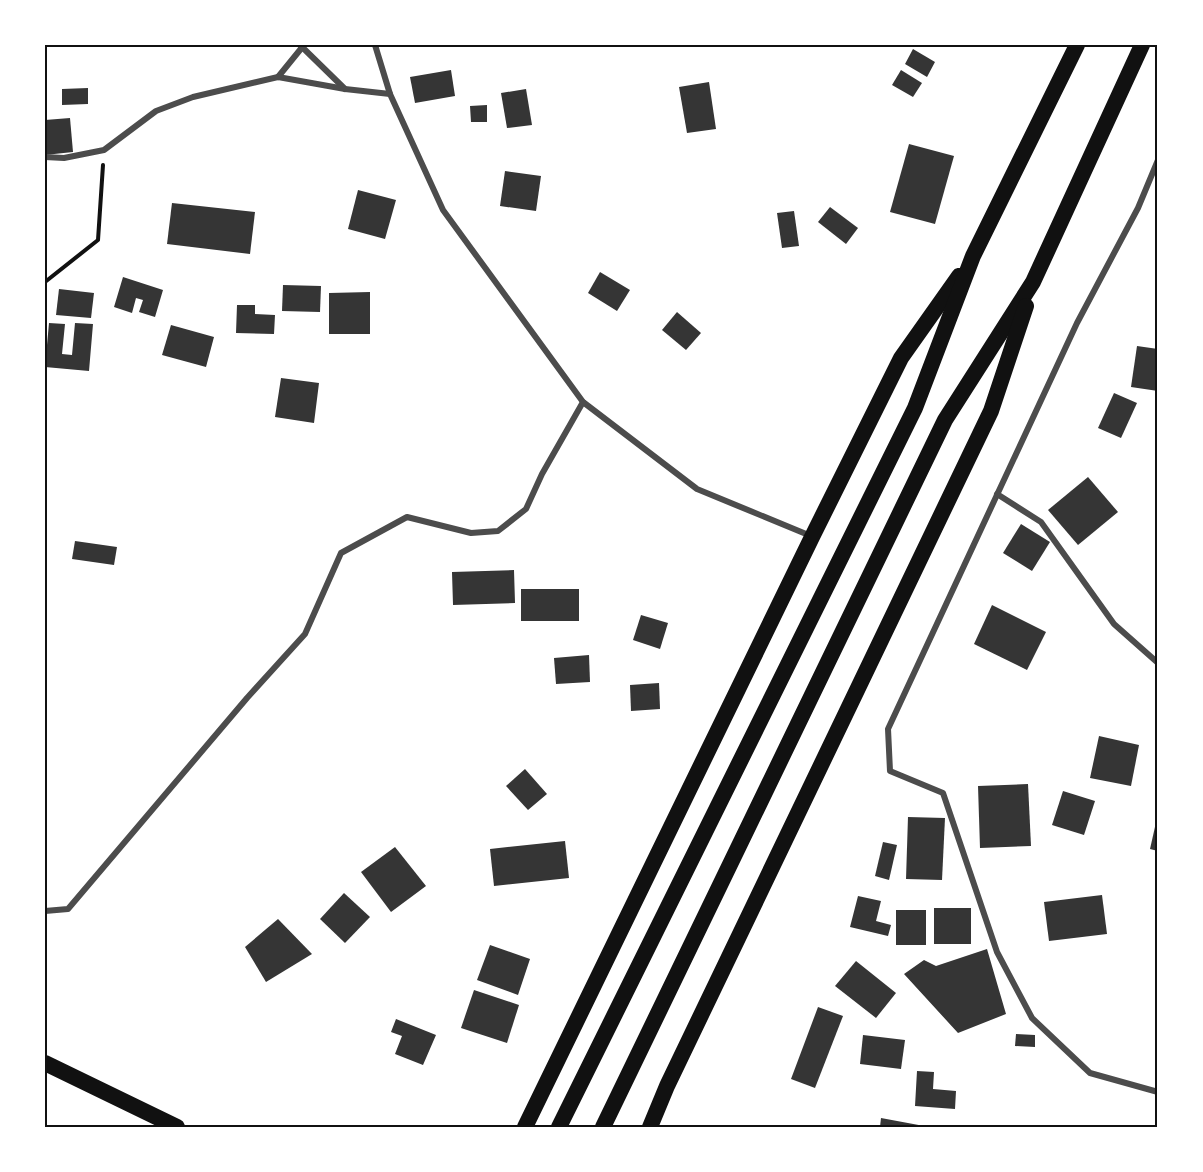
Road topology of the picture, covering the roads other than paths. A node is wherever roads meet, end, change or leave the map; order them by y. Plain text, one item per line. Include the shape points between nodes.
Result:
1 (375, 45) edge
2 (1077, 45) edge
3 (1142, 45) edge
4 (302, 46) edge
5 (278, 77) junction
6 (345, 89) junction
7 (390, 94) junction
8 (45, 157) edge
9 (1158, 160) edge
10 (973, 256) junction
11 (1033, 282) junction
12 (583, 402) junction
13 (997, 494) junction
14 (812, 537) junction
15 (1158, 663) edge
16 (45, 911) edge
17 (45, 1063) edge
18 (1158, 1092) edge
19 (177, 1127) edge
20 (525, 1127) edge
21 (559, 1127) edge
22 (603, 1127) edge
23 (650, 1127) edge

1 - 7 street
2 - 10 highway
3 - 11 highway
4 - 5 street
4 - 6 street
5 - 6 street
5 - 8 street via 193,97 156,111 104,150 64,158
6 - 7 street
7 - 12 street via 443,210
9 - 13 street
10 - 14 highway via 901,358
10 - 21 highway via 915,408
11 - 22 highway via 945,420
11 - 23 highway via 991,411
12 - 14 street via 697,489
12 - 16 street via 526,509 498,531 471,533 407,517 341,554 305,634 68,909
13 - 15 street via 1041,522 1114,624
13 - 18 street via 888,729 890,771 943,793 997,952 1032,1018 1090,1073
14 - 20 highway
17 - 19 highway

